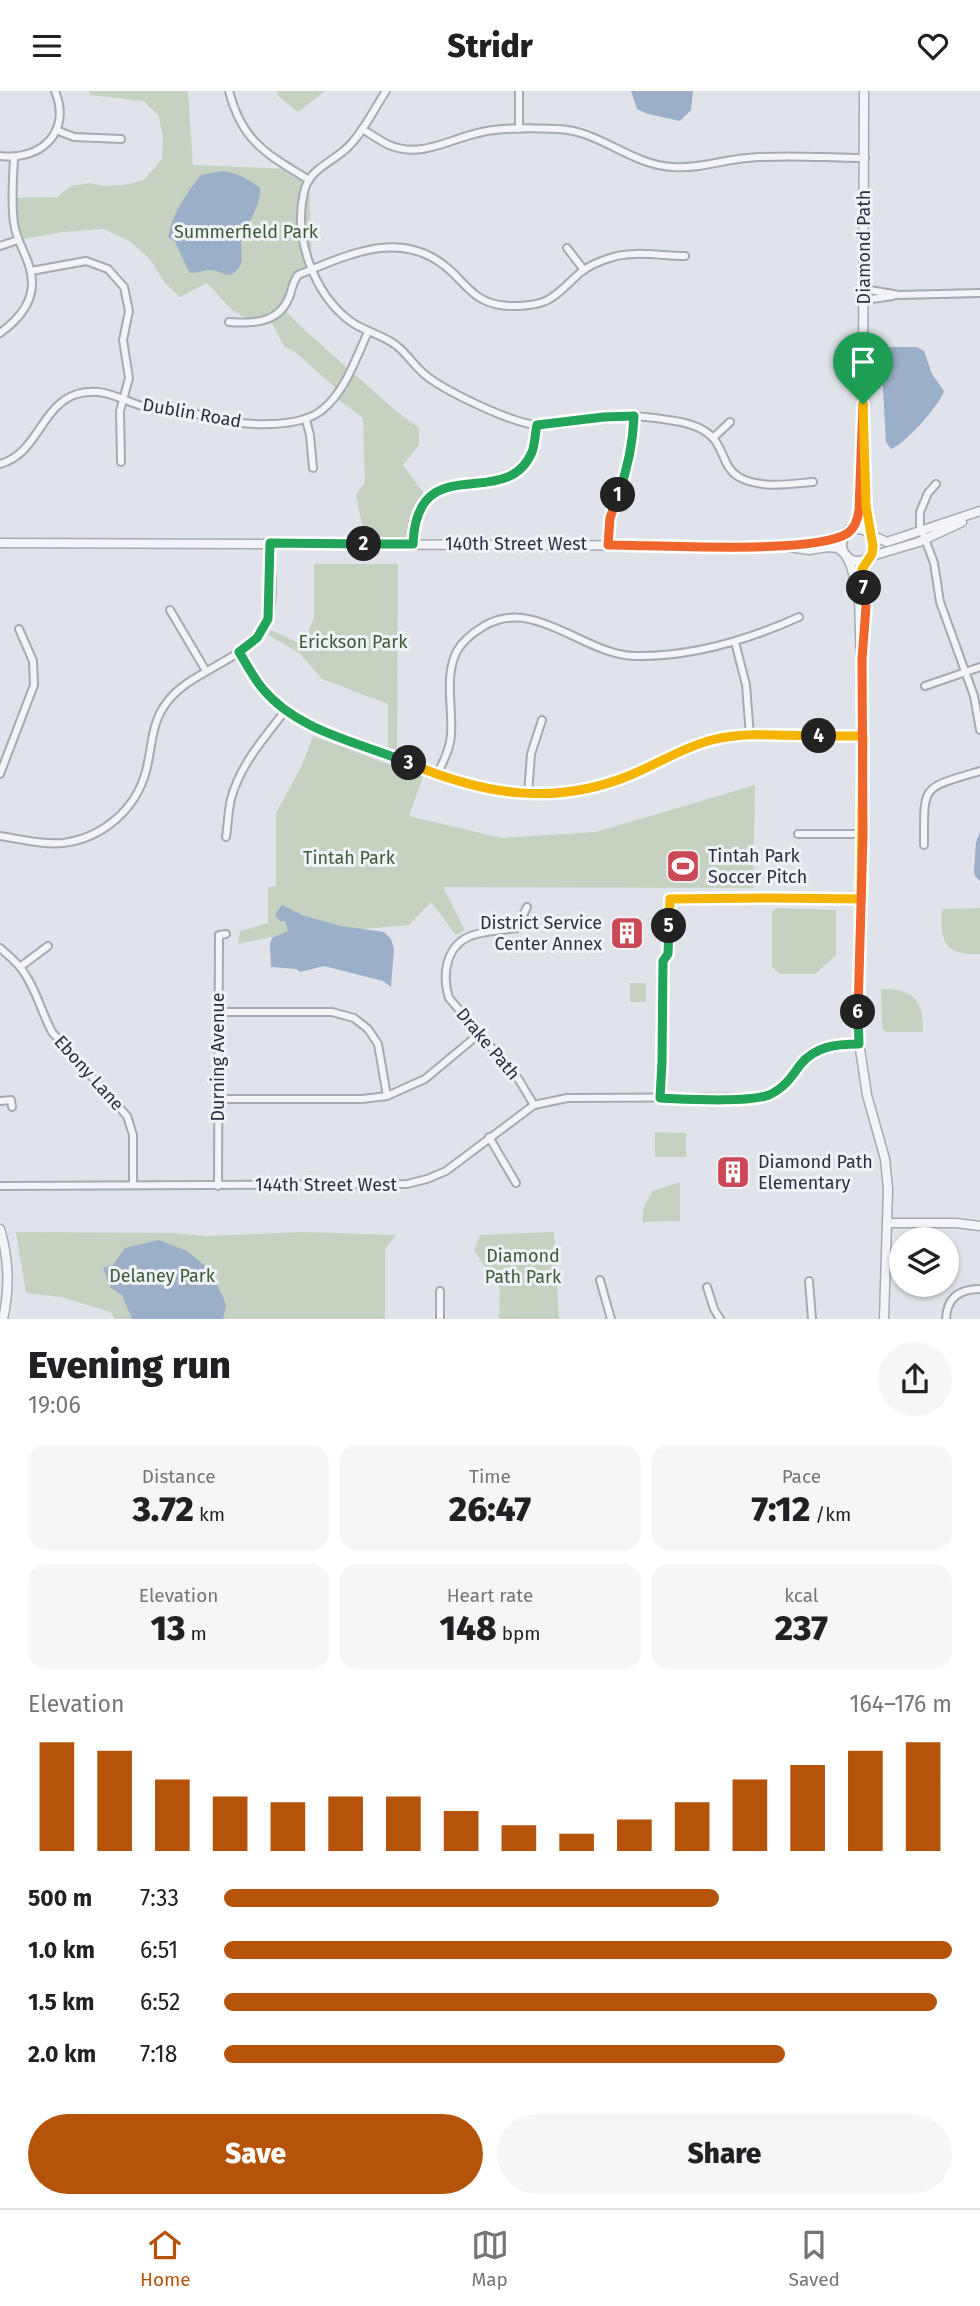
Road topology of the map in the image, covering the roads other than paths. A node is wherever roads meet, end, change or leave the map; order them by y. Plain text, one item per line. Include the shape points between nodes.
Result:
1 (55, 91) edge
2 (229, 91) edge
3 (386, 91) edge
4 (519, 91) edge
5 (864, 91) edge
6 (362, 129) junction
7 (519, 129) junction
8 (56, 131) junction
9 (121, 139) dead end
10 (0, 156) edge
11 (13, 158) junction
12 (865, 158) junction
13 (309, 180) junction
14 (18, 240) junction
15 (0, 246) edge
16 (567, 248) dead end
17 (685, 256) dead end
18 (312, 269) junction
19 (584, 270) junction
20 (31, 271) junction
21 (864, 289) junction
22 (980, 293) edge
23 (899, 295) junction
24 (864, 300) junction
25 (229, 322) dead end
26 (368, 332) junction
27 (0, 333) edge
28 (124, 398) junction
29 (863, 404) junction
30 (634, 416) junction
31 (306, 419) junction
32 (730, 422) dead end
33 (537, 425) junction
34 (713, 437) junction
35 (121, 462) dead end
36 (0, 464) edge
37 (313, 468) dead end
38 (813, 482) dead end
39 (936, 484) dead end
40 (980, 512) edge
41 (848, 533) junction
42 (871, 534) junction
43 (923, 535) junction
44 (0, 543) edge
45 (270, 543) junction
46 (413, 544) junction
47 (608, 545) junction
48 (779, 546) junction
49 (846, 555) junction
50 (869, 557) junction
51 (170, 610) dead end
52 (799, 617) dead end
53 (19, 629) dead end
54 (735, 642) junction
55 (239, 652) junction
56 (862, 659) junction
57 (980, 667) edge
58 (206, 671) junction
59 (966, 671) junction
60 (925, 686) dead end
61 (285, 711) junction
62 (541, 720) dead end
63 (980, 730) edge
64 (750, 736) junction
65 (863, 736) junction
66 (980, 771) edge
67 (0, 774) edge
68 (438, 775) junction
69 (528, 794) junction
70 (798, 834) dead end
71 (863, 834) junction
72 (0, 837) edge
73 (226, 837) dead end
74 (924, 845) dead end
75 (861, 899) junction
76 (527, 907) dead end
77 (226, 934) dead end
78 (48, 946) dead end
79 (0, 948) edge
80 (20, 967) junction
81 (218, 1012) junction
82 (479, 1034) junction
83 (859, 1044) junction
84 (387, 1096) junction
85 (660, 1098) junction
86 (218, 1099) junction
87 (0, 1101) edge
88 (534, 1105) junction
89 (12, 1107) dead end
90 (489, 1137) junction
91 (516, 1183) dead end
92 (133, 1185) junction
93 (0, 1186) edge
94 (218, 1186) junction
95 (887, 1223) junction
96 (980, 1226) edge
97 (0, 1229) edge
98 (4, 1270) edge
99 (600, 1280) dead end
100 (809, 1281) dead end
101 (707, 1287) dead end
102 (980, 1289) edge
103 (440, 1291) dead end
104 (3, 1319) edge
105 (440, 1319) edge
106 (611, 1319) edge
107 (720, 1319) edge
108 (812, 1319) edge
109 (884, 1319) edge
110 (946, 1319) edge

1 - 8 street via 60,103
2 - 13 street via 248,135 265,153
3 - 6 street
4 - 7 street
5 - 12 street, Diamond Path
6 - 7 street via 390,146 414,150 483,131
6 - 13 street via 348,148
7 - 12 street via 578,131 635,159 671,167 746,158
8 - 9 street via 74,137
8 - 11 street via 47,145
10 - 11 street
11 - 14 street
12 - 21 street, Diamond Path
13 - 18 street via 304,192 303,231
14 - 15 street
14 - 20 street
16 - 19 street
17 - 19 street via 612,257
18 - 19 street via 365,249 392,246 440,262 483,301 523,306 545,302
18 - 25 street via 298,275 273,317
18 - 26 street via 335,307
20 - 27 street via 32,290 26,307
20 - 28 street via 86,261 118,277 129,311 123,340 129,378
21 - 23 street
21 - 24 street, Diamond Path
22 - 23 street
23 - 24 street
24 - 29 street, Diamond Path
26 - 31 street via 333,399
26 - 33 street via 391,341 441,386
28 - 31 street, Dublin Road via 149,408 232,422
28 - 35 street
28 - 36 street, Dublin Road via 98,391 75,394 56,407 28,447
29 - 41 street, Diamond Path via 859,510
29 - 42 street, Diamond Path
30 - 33 street
30 - 34 street via 690,423
30 - 47 street via 633,448 610,518
31 - 37 street
32 - 34 street
33 - 46 street via 527,461 509,477 443,489 424,502 414,521
34 - 38 street via 738,477 754,483
39 - 43 street via 920,512
40 - 43 street
41 - 42 street via 859,529
41 - 48 street, 140th Street West
41 - 49 street, Diamond Path via 842,543
42 - 43 street via 887,542
42 - 50 street, Diamond Path
43 - 50 street
43 - 59 street via 934,563 940,602
44 - 45 street, 140th Street West
45 - 46 street, 140th Street West
45 - 55 street via 268,619 257,638
46 - 47 street, 140th Street West
47 - 48 street, 140th Street West
48 - 49 street, 140th Street West via 832,547
49 - 50 street via 857,561
49 - 56 street, Diamond Path via 859,597
50 - 56 street, Diamond Path via 862,574 866,607
51 - 58 street
52 - 54 street
53 - 67 street via 33,661 34,685
54 - 64 street via 746,685
54 - 68 street via 661,656 631,656 600,649 537,621 516,617 489,622 456,653 450,673 451,736
55 - 58 street
55 - 61 street via 261,688
56 - 65 street, Diamond Path
57 - 59 street
58 - 72 street via 179,688 164,706 142,786 112,824 89,837 63,843
59 - 60 street
59 - 63 street
61 - 68 street via 313,727
61 - 73 street via 240,775
62 - 69 street via 531,754
64 - 65 street
64 - 69 street via 710,740 588,789
65 - 71 street, Diamond Path
66 - 74 street via 929,790 924,801
68 - 69 street via 478,788
70 - 71 street
71 - 75 street, Diamond Path
75 - 83 street, Diamond Path
75 - 85 street via 670,899 668,954 663,961
76 - 82 street, Drake Path via 517,928 463,940 452,950 445,968 449,998
77 - 81 street, Durning Avenue via 219,935
78 - 80 street
79 - 80 street, Ebony Lane
80 - 92 street, Ebony Lane via 52,1032 127,1116 133,1135
81 - 84 street via 332,1012 354,1018 377,1044
81 - 86 street, Durning Avenue
82 - 84 street via 425,1079
82 - 88 street, Drake Path
83 - 85 street, 144th Street West via 822,1048 782,1087 762,1097
83 - 95 street, Diamond Path via 885,1159
84 - 86 street
85 - 88 street, 144th Street West via 567,1098
86 - 94 street, Durning Avenue
87 - 89 street via 11,1100
88 - 90 street, 144th Street West
90 - 91 street
90 - 94 street, 144th Street West via 446,1171 407,1184
92 - 93 street, 144th Street West
92 - 94 street, 144th Street West
95 - 96 street
95 - 109 street, Diamond Path
97 - 98 street
98 - 104 street via 7,1303
99 - 106 street
100 - 108 street
101 - 107 street
102 - 110 street via 953,1297
103 - 105 street

